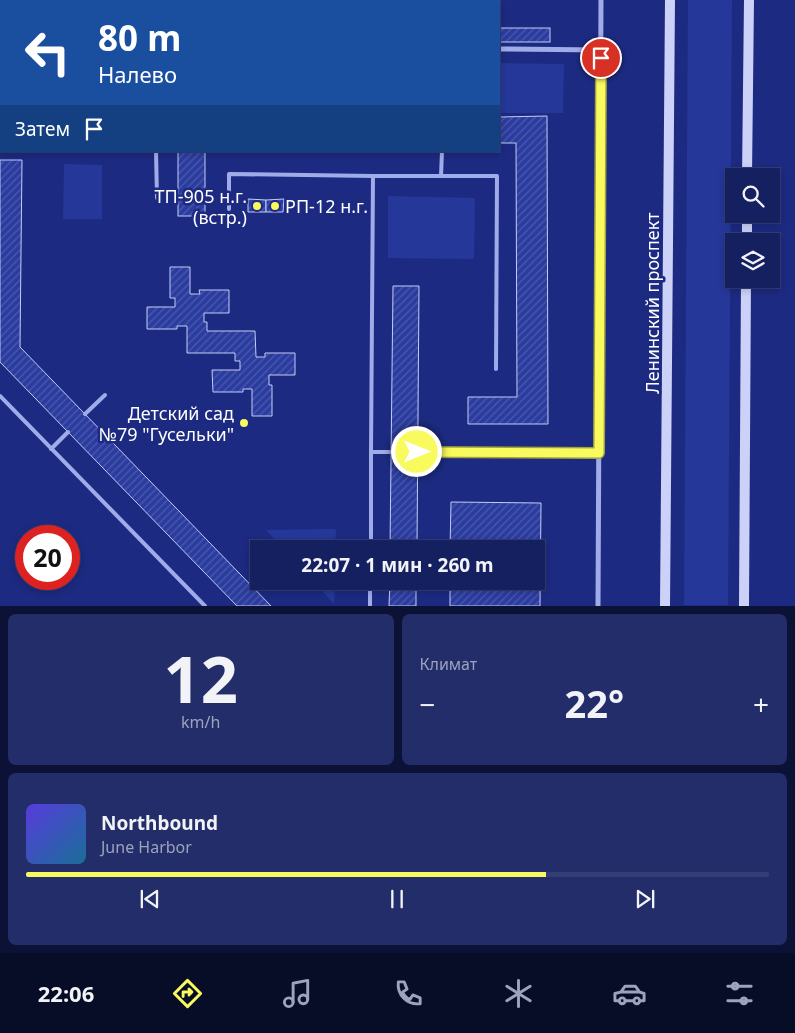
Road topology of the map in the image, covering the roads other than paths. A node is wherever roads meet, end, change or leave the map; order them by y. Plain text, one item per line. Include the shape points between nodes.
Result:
1 (601, 0) edge
2 (670, 0) edge
3 (750, 0) edge
4 (500, 49) edge
5 (601, 50) junction
6 (156, 152) edge
7 (442, 152) edge
8 (747, 168) edge
9 (373, 176) junction
10 (441, 176) junction
11 (157, 198) dead end
12 (229, 209) dead end
13 (746, 288) edge
14 (496, 369) dead end
15 (105, 395) dead end
16 (0, 396) edge
17 (85, 414) dead end
18 (68, 432) dead end
19 (51, 449) junction
20 (371, 452) junction
21 (391, 452) dead end
22 (417, 452) dead end
23 (599, 453) junction
24 (371, 540) edge
25 (370, 590) edge
26 (205, 606) edge
27 (370, 606) edge
28 (598, 606) edge
29 (665, 606) edge
30 (744, 606) edge

1 - 5 street
2 - 29 main road, Ленинский проспект
3 - 8 main road
4 - 5 street
5 - 23 street
6 - 11 lane
7 - 10 lane
9 - 10 lane
9 - 12 lane via 229,174
9 - 20 lane
10 - 14 lane via 497,176
13 - 30 main road
15 - 17 lane
16 - 19 lane
18 - 19 lane
19 - 26 lane
20 - 21 lane
20 - 24 lane
22 - 23 lane
23 - 28 street
25 - 27 lane

